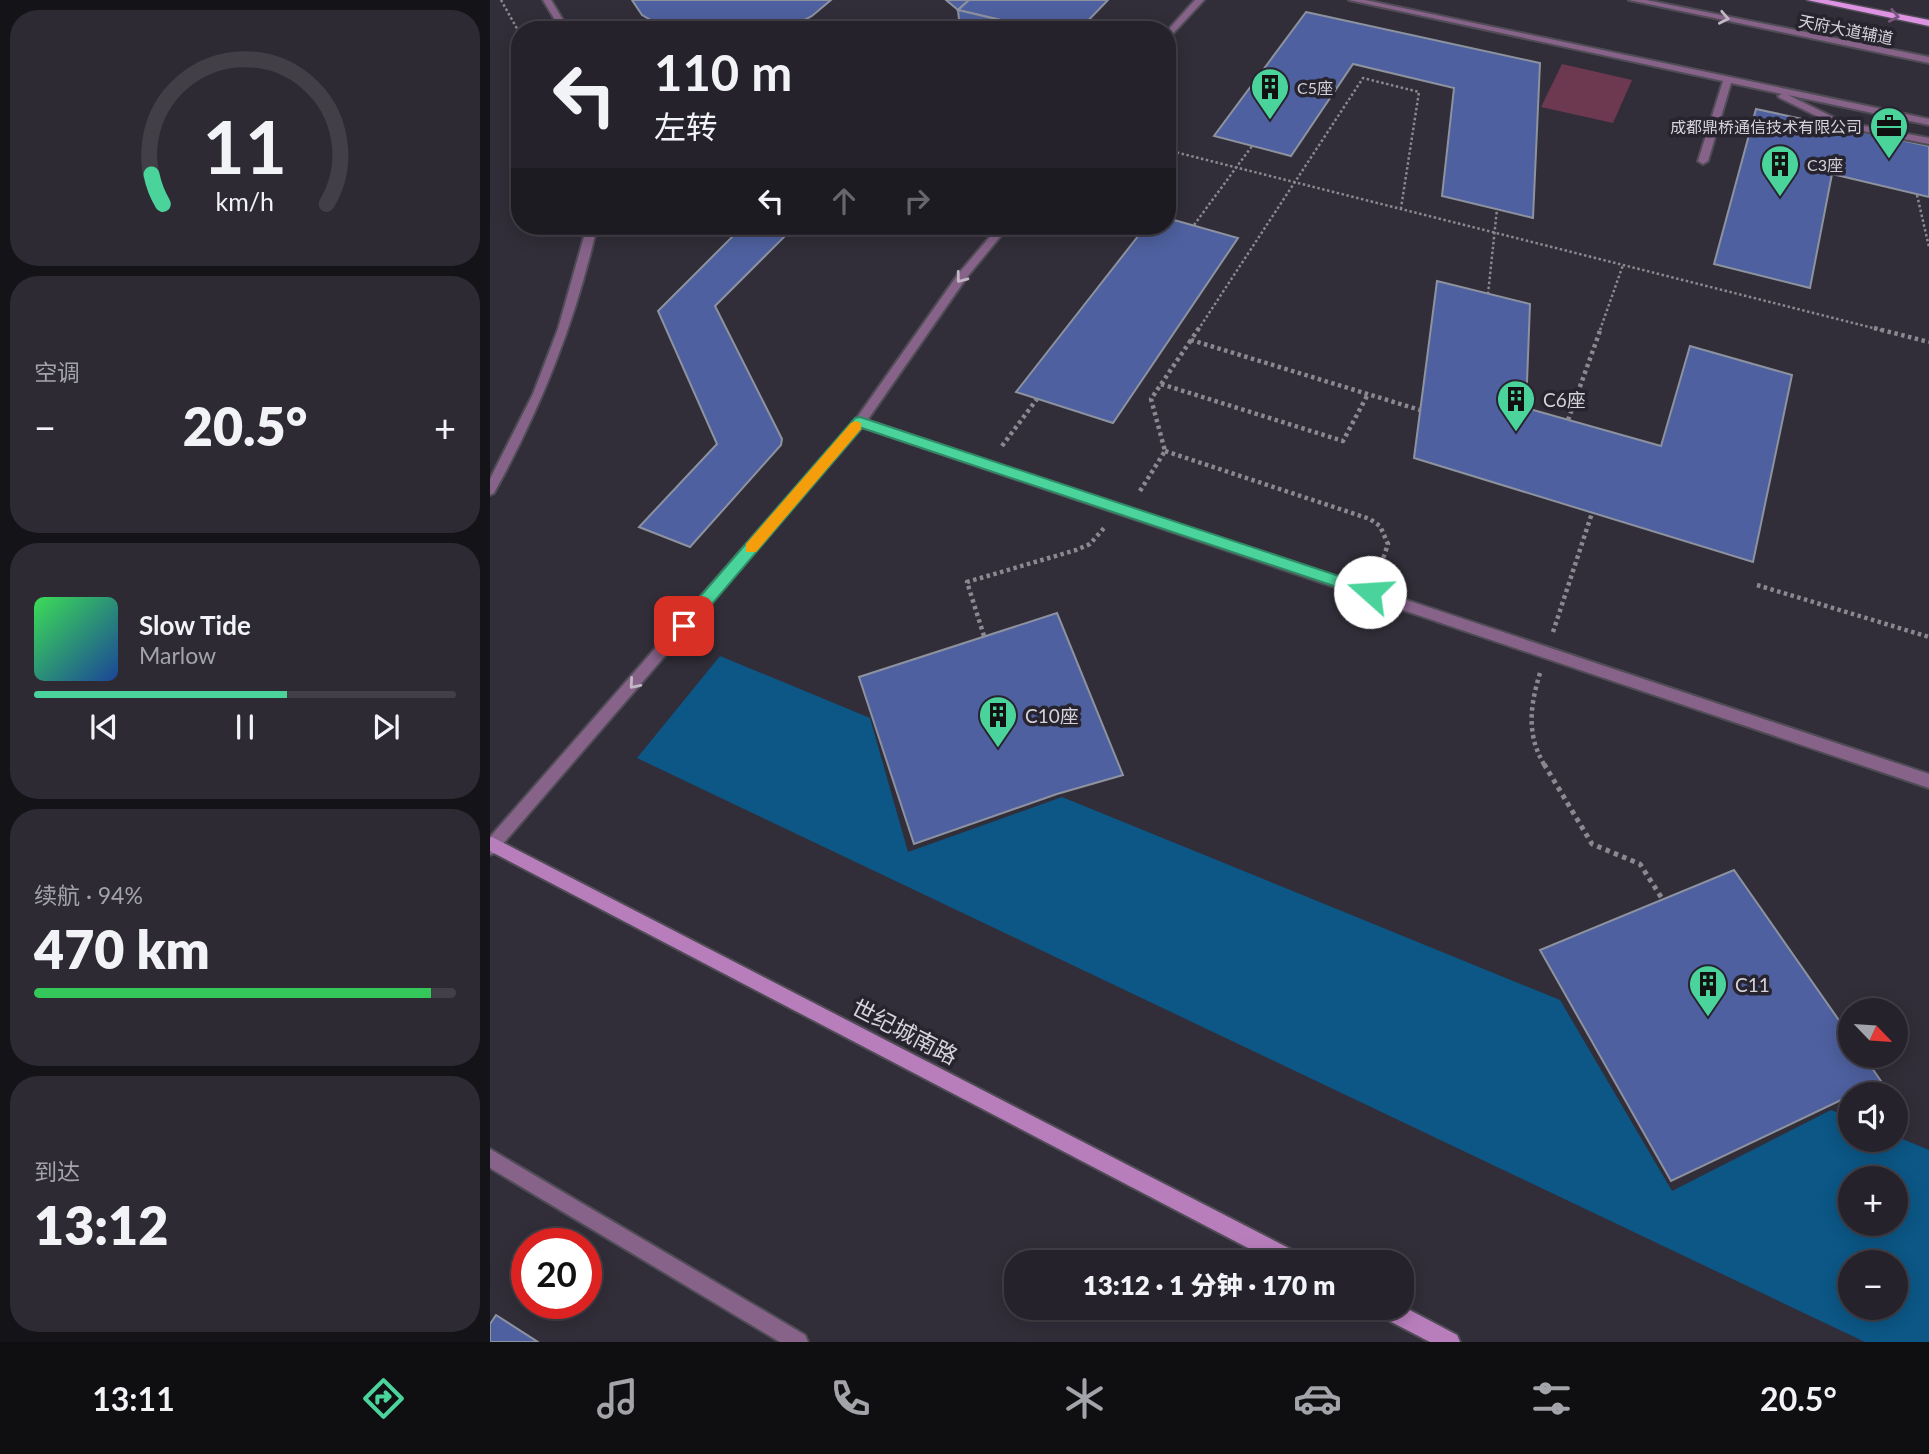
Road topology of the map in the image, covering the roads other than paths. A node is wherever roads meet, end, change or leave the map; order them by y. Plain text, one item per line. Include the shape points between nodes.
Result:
1 (547, 0) edge
2 (1200, 0) edge
3 (1353, 0) edge
4 (1633, 0) edge
5 (1812, 0) edge
6 (560, 21) edge
7 (1929, 23) edge
8 (1176, 27) edge
9 (1929, 60) edge
10 (1728, 79) junction
11 (1763, 86) junction
12 (1929, 122) edge
13 (1929, 141) edge
14 (1703, 161) dead end
15 (590, 235) edge
16 (996, 235) edge
17 (860, 422) junction
18 (490, 489) edge
19 (1929, 781) edge
20 (491, 845) edge
21 (490, 1158) edge
22 (1272, 1250) edge
23 (1408, 1320) edge
24 (798, 1342) edge
25 (1450, 1342) edge

1 - 6 street
2 - 8 street
3 - 10 street
4 -> 9 street, 天府大道辅道
5 -> 7 main road
10 - 11 street
10 - 14 street
11 - 12 street
11 - 13 street via 1840,124
15 - 18 street via 572,307 529,421
16 -> 17 street
17 - 19 street
17 -> 20 street
20 - 22 main road, 世纪城南路
21 - 24 street
23 - 25 main road

